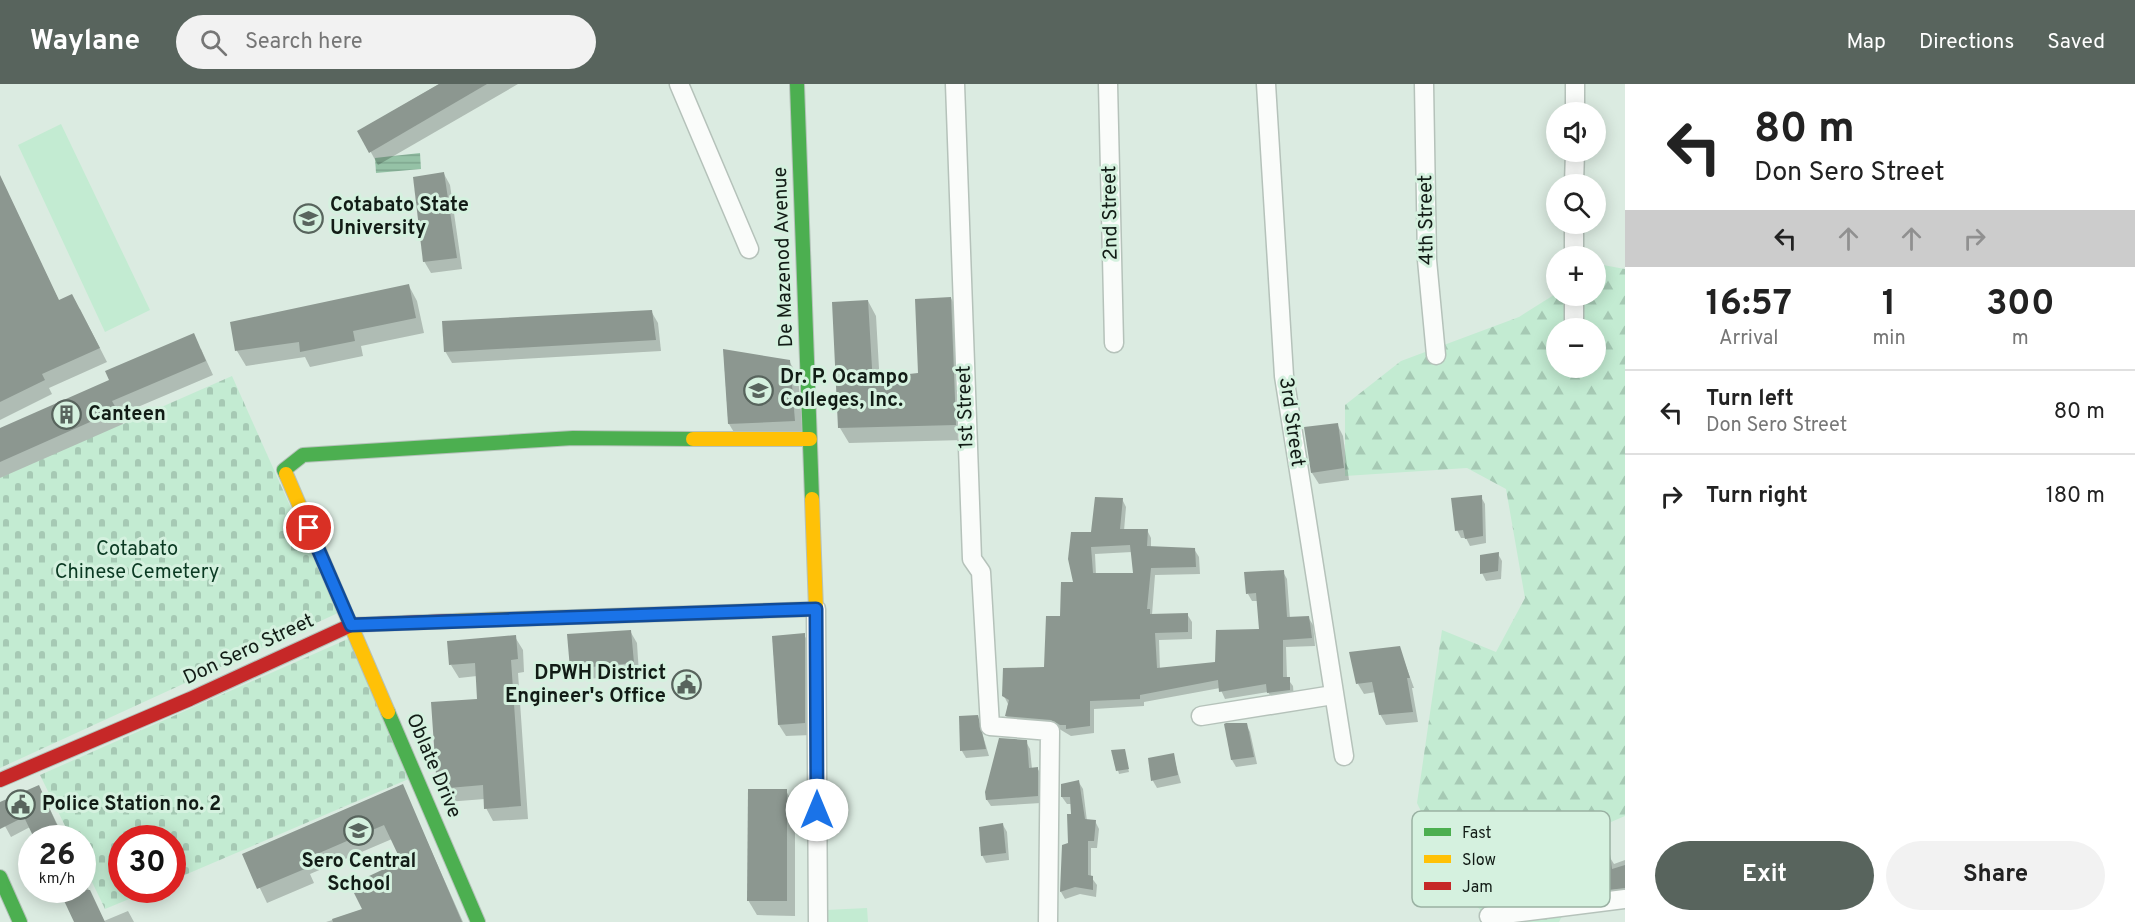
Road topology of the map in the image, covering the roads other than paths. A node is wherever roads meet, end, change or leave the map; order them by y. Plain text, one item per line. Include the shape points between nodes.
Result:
1 (679, 84) edge
2 (797, 84) edge
3 (955, 84) edge
4 (1108, 84) edge
5 (1266, 84) edge
6 (1424, 84) edge
7 (1575, 84) edge
8 (1575, 102) edge
9 (749, 249) dead end
10 (1114, 343) dead end
11 (1436, 355) dead end
12 (810, 439) junction
13 (816, 609) junction
14 (351, 625) junction
15 (1333, 695) junction
16 (1201, 716) dead end
17 (1344, 756) dead end
18 (0, 780) edge
19 (0, 877) edge
20 (1625, 899) edge
21 (1610, 901) edge
22 (1561, 907) edge
23 (1489, 916) dead end
24 (20, 922) edge
25 (478, 922) edge
26 (818, 922) edge
27 (1048, 922) edge

1 - 9 street
2 - 12 main road, De Mazenod Avenue
3 - 27 street, 1st Street via 972,559 981,572 990,726 1050,730
4 - 10 street, 2nd Street
5 - 15 street, 3rd Street via 1284,376
6 - 11 street, 4th Street via 1427,260
7 - 8 street
12 - 13 main road, De Mazenod Avenue
12 - 14 main road, Oblate Drive via 573,438 303,455 284,470
13 - 14 main road, Don Sero Street
13 - 26 street
14 - 18 main road, Don Sero Street
14 - 25 main road, Oblate Drive
15 - 16 street
15 - 17 street, 3rd Street
19 - 24 main road
20 - 21 street
22 - 23 street

